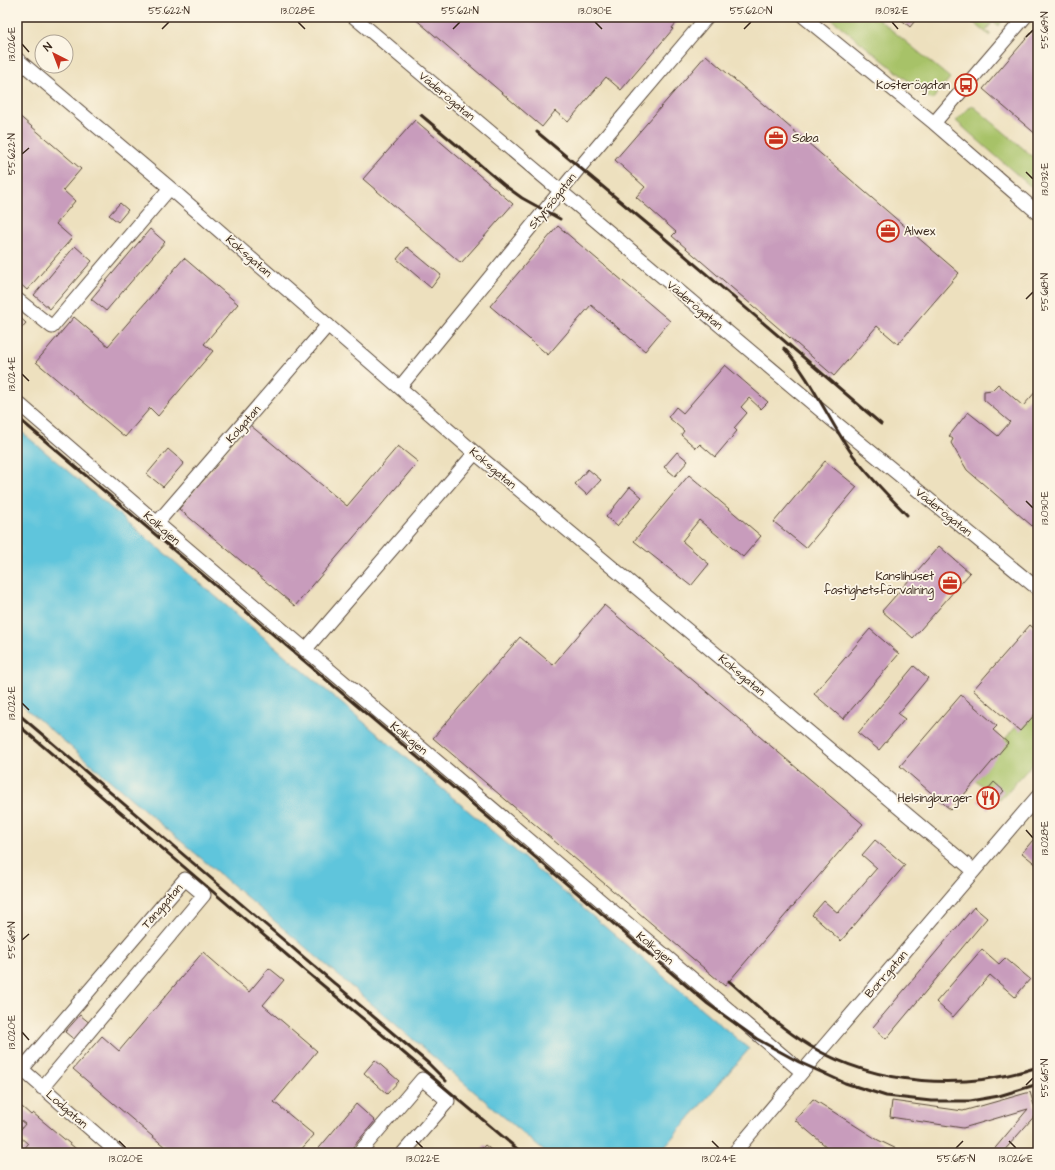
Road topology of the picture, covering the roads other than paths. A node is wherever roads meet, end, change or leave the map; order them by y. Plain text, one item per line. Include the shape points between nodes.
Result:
1 (354, 17) edge
2 (707, 17) edge
3 (804, 17) edge
4 (1024, 17) edge
5 (17, 59) edge
6 (934, 123) junction
7 (170, 188) junction
8 (560, 191) junction
9 (1038, 213) edge
10 (17, 299) edge
11 (328, 325) junction
12 (400, 388) junction
13 (17, 402) edge
14 (475, 453) junction
15 (157, 523) junction
16 (1038, 589) edge
17 (306, 650) junction
18 (1038, 796) edge
19 (974, 871) junction
20 (19, 1067) edge
21 (802, 1072) junction
22 (42, 1088) junction
23 (118, 1153) edge
24 (359, 1153) edge
25 (403, 1153) edge
26 (734, 1153) edge

1 - 8 street, Väderögatan
2 - 8 street, Styrsögatan
3 - 6 street
4 - 6 street
5 - 7 street, Koksgatan
6 - 9 street
7 - 10 street via 52,327
7 - 11 street, Koksgatan
8 - 12 street, Styrsögatan
8 - 16 street, Väderögatan via 831,420
11 - 12 street, Koksgatan
11 - 15 street, Kolgatan
12 - 14 street, Koksgatan
13 - 15 street, Kolkajen
14 - 17 street
14 - 19 street, Koksgatan
15 - 17 street, Kolkajen
17 - 21 street, Kolkajen
18 - 19 street, Borrgatan
19 - 21 street, Borrgatan
20 - 22 street, Lodgatan
20 - 22 street, Tånggatan via 185,879 204,895
21 - 26 street, Borrgatan
22 - 23 street, Lodgatan
24 - 25 street via 422,1079 448,1101

